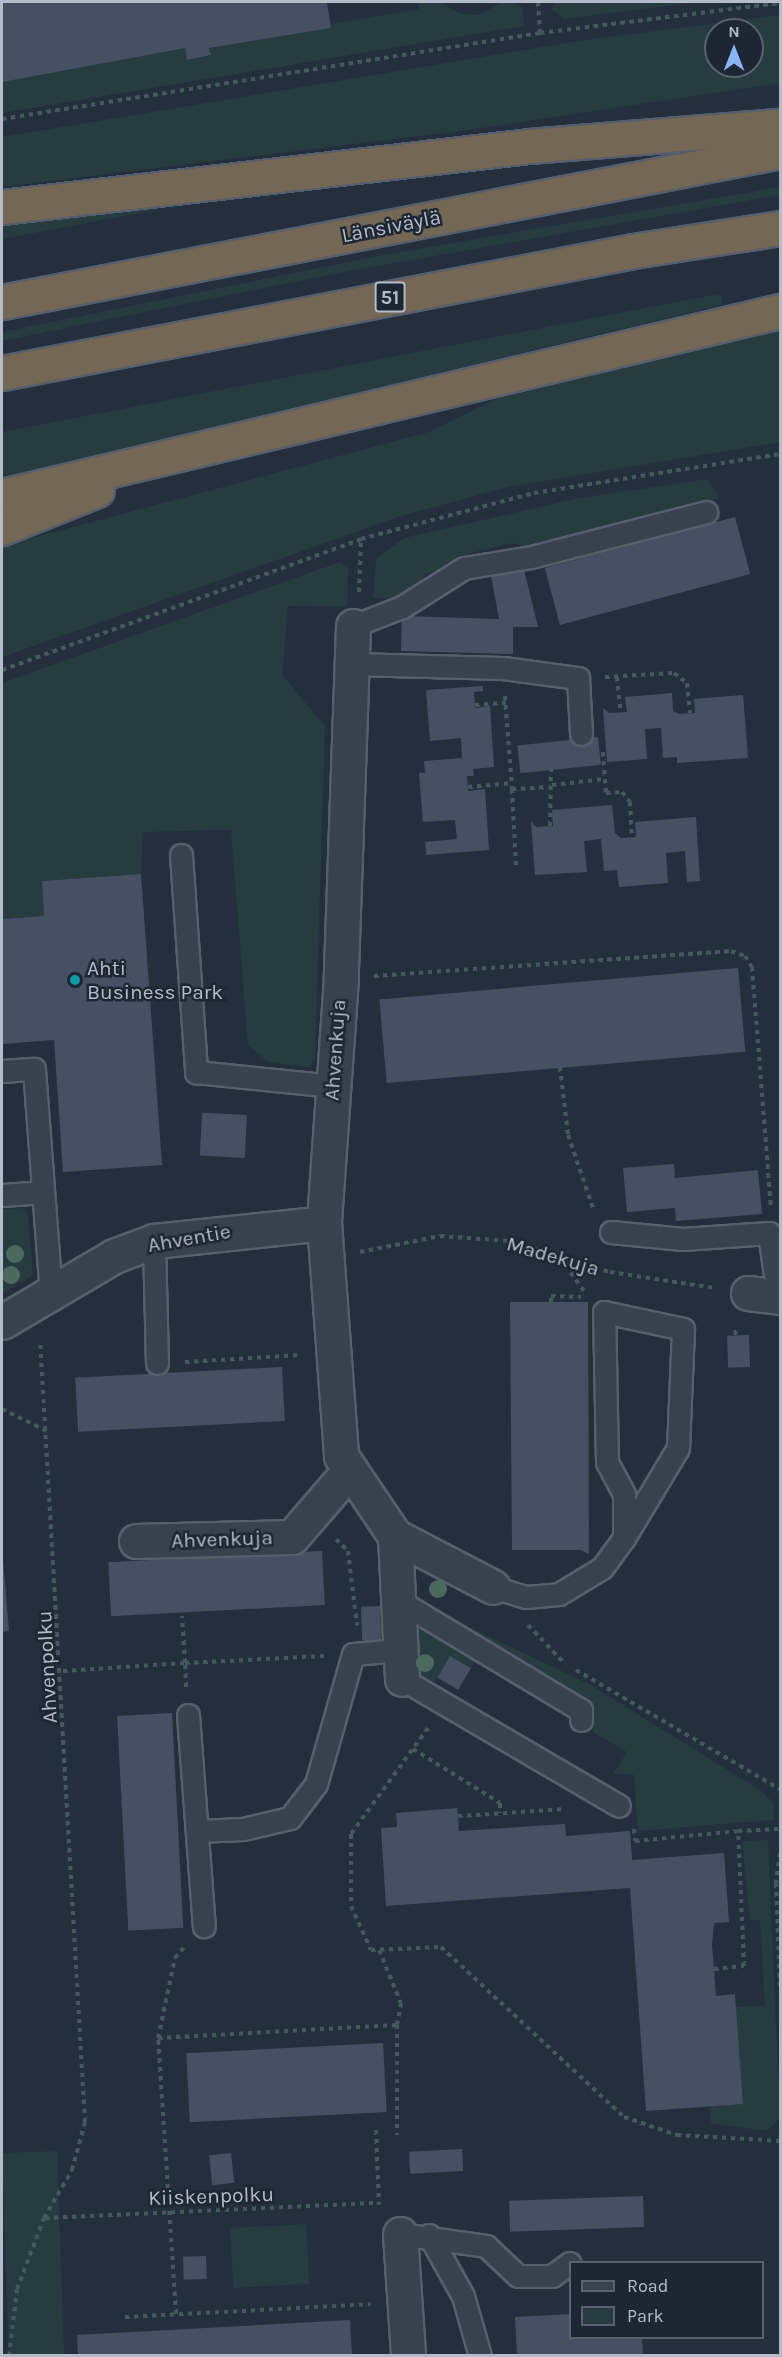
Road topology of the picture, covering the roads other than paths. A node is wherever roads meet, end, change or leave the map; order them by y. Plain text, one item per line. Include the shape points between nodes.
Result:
1 (780, 126) edge
2 (780, 151) edge
3 (2, 207) edge
4 (780, 228) edge
5 (2, 302) edge
6 (780, 311) edge
7 (2, 373) edge
8 (183, 454) junction
9 (2, 496) edge
10 (706, 512) dead end
11 (2, 528) edge
12 (353, 626) joint
13 (352, 664) junction
14 (581, 734) dead end
15 (181, 855) dead end
16 (2, 1071) edge
17 (333, 1086) junction
18 (42, 1192) junction
19 (2, 1195) edge
20 (324, 1223) junction
21 (611, 1232) dead end
22 (154, 1241) junction
23 (769, 1295) edge
24 (26, 1308) edge
25 (156, 1363) road end
26 (349, 1471) junction
27 (395, 1536) junction
28 (624, 1538) junction
29 (136, 1541) dead end
30 (493, 1587) joint
31 (396, 1599) junction
32 (401, 1665) junction
33 (188, 1715) road end
34 (580, 1720) dead end
35 (619, 1806) road end
36 (197, 1831) junction
37 (204, 1926) road end
38 (415, 2235) junction
39 (569, 2264) edge
40 (408, 2355) edge
41 (480, 2355) edge

1 - 3 highway via 529,146
2 - 5 highway, Länsiväylä
4 - 7 highway, 51 via 633,251
6 - 8 highway
8 - 9 highway
8 - 11 highway
10 - 12 lane via 531,557 464,567 402,607
12 - 13 street, Ahvenkuja
13 - 14 lane via 503,668 578,678
13 - 17 street, Ahvenkuja via 341,978
15 - 17 lane via 196,1072
16 - 18 lane via 34,1069
17 - 20 street, Ahvenkuja
18 - 19 lane
18 - 24 lane
20 - 22 street, Ahventie
20 - 26 street, Ahvenkuja via 341,1456
21 - 23 lane via 683,1239 769,1233
22 - 24 street, Ahventie via 114,1256
22 - 25 lane
26 - 27 street, Ahvenkuja
26 - 29 street, Ahvenkuja via 292,1537
27 - 30 street, Ahvenkuja
27 - 31 street
28 - 28 lane via 624,1494 608,1462 604,1312 683,1329 678,1448
28 - 30 lane via 602,1568 559,1594 526,1597
31 - 32 street
31 - 34 lane via 580,1710
32 - 35 lane via 446,1703
32 - 36 lane via 352,1654 316,1784 290,1818 243,1829
33 - 36 lane
36 - 37 lane
38 - 39 lane via 486,2246 518,2276 552,2276
38 - 40 street
38 - 41 lane via 463,2296

